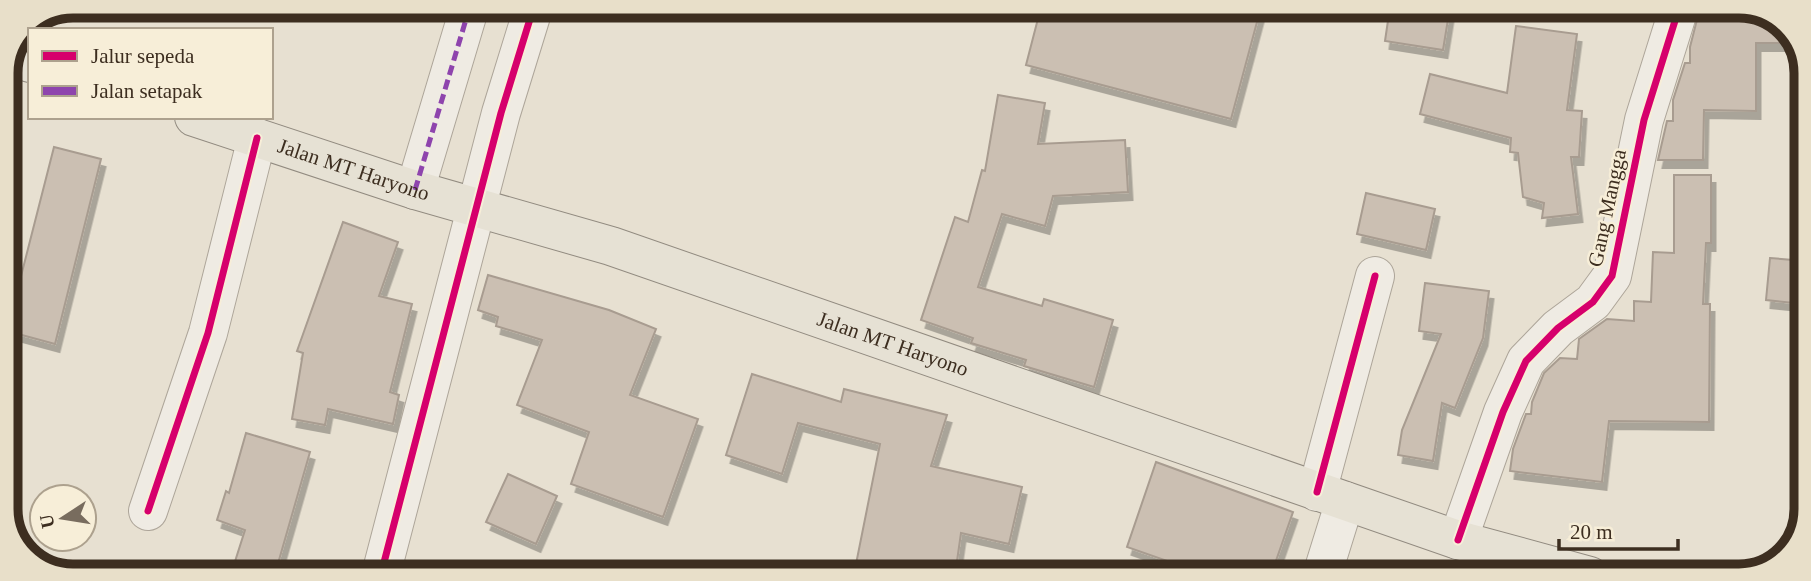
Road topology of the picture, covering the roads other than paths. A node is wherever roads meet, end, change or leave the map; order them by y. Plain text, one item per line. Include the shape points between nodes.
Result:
1 (466, 18) edge
2 (531, 18) edge
3 (1676, 18) edge
4 (200, 119) edge
5 (257, 138) junction
6 (415, 190) junction
7 (476, 206) junction
8 (1375, 276) dead end
9 (1331, 496) junction
10 (148, 511) dead end
11 (1458, 540) junction
12 (394, 564) edge
13 (1323, 564) edge
14 (1546, 564) edge

1 - 6 street
2 - 7 street
3 - 11 street, Gang Mangga via 1644,120 1612,276 1593,302 1558,328 1526,361
4 - 5 main road, Jalan MT Haryono
5 - 6 main road, Jalan MT Haryono
5 - 10 street via 208,333
6 - 7 main road, Jalan MT Haryono
7 - 9 main road, Jalan MT Haryono via 721,283
7 - 12 street
8 - 9 street
9 - 11 main road, Jalan MT Haryono
9 - 13 street
11 - 14 main road, Jalan MT Haryono

